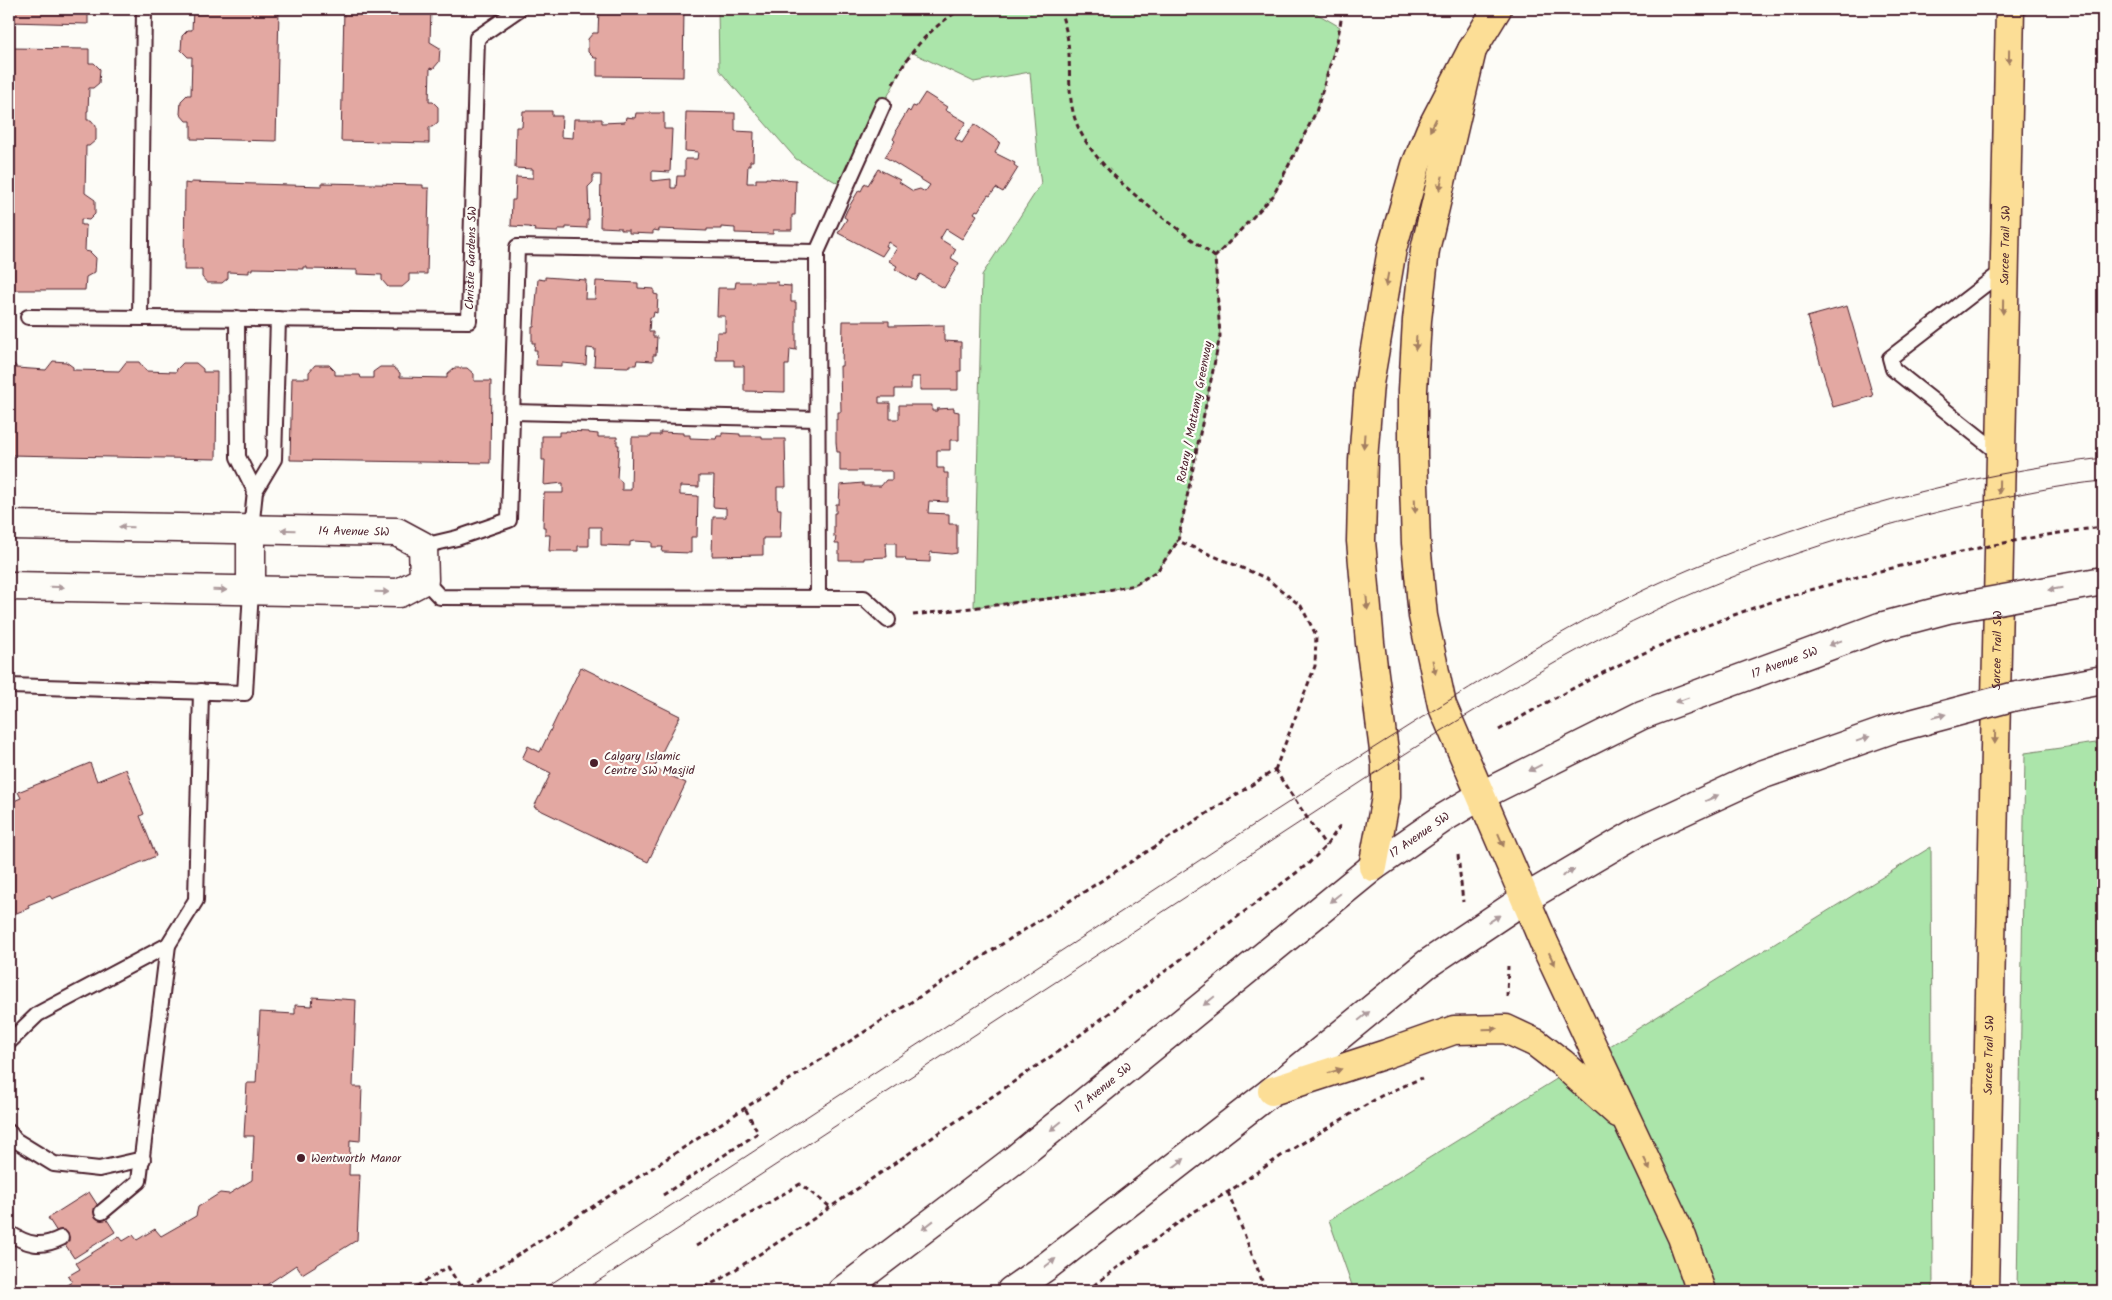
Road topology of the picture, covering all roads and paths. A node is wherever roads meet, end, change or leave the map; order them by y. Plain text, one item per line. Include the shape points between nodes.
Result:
1 (144, 9) edge
2 (519, 9) edge
3 (961, 9) edge
4 (1060, 9) edge
5 (1343, 9) edge
6 (1497, 9) edge
7 (2010, 9) edge
8 (1472, 50) junction
9 (882, 104) joint
10 (817, 252) junction
11 (1215, 257) junction
12 (2004, 270) junction
13 (28, 317) dead end
14 (140, 317) junction
15 (237, 318) junction
16 (278, 319) junction
17 (512, 412) junction
18 (817, 419) junction
19 (2000, 454) junction
20 (254, 491) junction
21 (9, 525) edge
22 (2103, 527) edge
23 (251, 530) junction
24 (1178, 541) junction
25 (423, 546) junction
26 (424, 580) junction
27 (2103, 581) edge
28 (9, 586) edge
29 (250, 591) junction
30 (818, 597) junction
31 (888, 620) joint
32 (2103, 680) edge
33 (9, 686) edge
34 (201, 692) junction
35 (1499, 730) dead end
36 (1275, 770) junction
37 (1482, 795) junction
38 (1342, 822) dead end
39 (1326, 846) junction
40 (1458, 855) dead end
41 (1373, 867) junction
42 (1526, 898) junction
43 (1464, 905) dead end
44 (168, 944) junction
45 (9, 1042) edge
46 (1429, 1075) dead end
47 (1272, 1091) junction
48 (745, 1108) junction
49 (1626, 1120) junction
50 (9, 1132) edge
51 (143, 1159) junction
52 (1228, 1192) junction
53 (663, 1195) dead end
54 (829, 1206) junction
55 (102, 1212) dead end
56 (9, 1233) edge
57 (61, 1238) dead end
58 (696, 1246) dead end
59 (409, 1291) edge
60 (462, 1291) edge
61 (696, 1291) edge
62 (842, 1291) edge
63 (1011, 1291) edge
64 (1086, 1291) edge
65 (1266, 1291) edge
66 (1276, 1291) edge
67 (1339, 1291) edge
68 (1701, 1291) edge
69 (1984, 1291) edge

1 - 14 lane
2 - 16 lane, Christie Gardens SW via 477,38 469,321
3 - 9 path via 923,37
4 - 11 path via 1068,42 1074,117 1083,139 1104,165 1149,206
5 - 11 path via 1337,42 1316,112 1273,196
6 - 8 highway
7 -> 12 highway, Sarcee Trail SW
8 -> 37 highway via 1425,250 1413,382 1413,455 1416,543 1425,625 1442,705
8 -> 41 highway via 1416,165 1392,249 1368,384 1361,541 1386,766 1386,797
9 - 10 lane
10 - 17 lane via 517,247
10 - 18 lane
11 - 24 path, Rotary / Mattamy Greenway via 1220,336
12 -> 19 highway, Sarcee Trail SW
12 - 19 lane via 1890,358 1893,369
13 - 14 lane, Christie Gardens SW
14 - 15 lane, Christie Gardens SW
15 - 16 lane, Christie Gardens SW
15 - 20 lane via 238,458
16 - 20 lane via 274,459
17 - 18 lane
17 - 25 lane via 509,520
18 - 30 lane
19 -> 69 highway, Sarcee Trail SW
20 - 23 lane
23 -> 21 main road, 14 Avenue SW
22 - 35 path, bridge via 1968,549 1807,591 1745,611 1614,666
25 -> 23 main road, 14 Avenue SW via 397,532
23 - 29 main road
24 - 31 path via 1158,570 1135,585
24 - 36 path via 1266,578 1301,606 1316,635 1315,666
25 - 26 main road
29 -> 26 main road via 399,593
26 - 30 lane via 440,597
27 -> 37 main road, 17 Avenue SW, bridge via 1948,609 1880,627 1642,715
28 -> 29 main road
29 - 34 lane via 245,693
30 - 31 lane via 864,598
42 -> 32 main road, bridge via 1638,832 1761,776 1892,729 2012,697
33 - 34 lane
34 - 44 lane via 196,900
36 - 39 path
36 - 48 path
37 - 41 main road, 17 Avenue SW
37 -> 42 highway
38 - 39 path
39 - 54 path via 1308,864 1056,1053
40 - 43 path
41 -> 62 main road, 17 Avenue SW via 1014,1160
47 -> 42 main road via 1427,964
42 -> 49 highway
44 - 45 lane via 38,1014
44 - 51 lane
46 - 52 path via 1381,1096
47 -> 49 highway via 1454,1030 1506,1029 1536,1044 1562,1063
63 -> 47 main road
48 - 53 path via 758,1133
48 - 60 path
49 -> 68 highway via 1682,1237
50 - 51 lane via 15,1140 54,1164 99,1168
51 - 55 lane via 139,1181
52 - 64 path via 1190,1214
52 - 65 path
54 - 58 path via 800,1184
54 - 61 path via 718,1280
56 - 57 lane via 20,1240 46,1245
59 - 60 path via 448,1268
66 - 67 path

